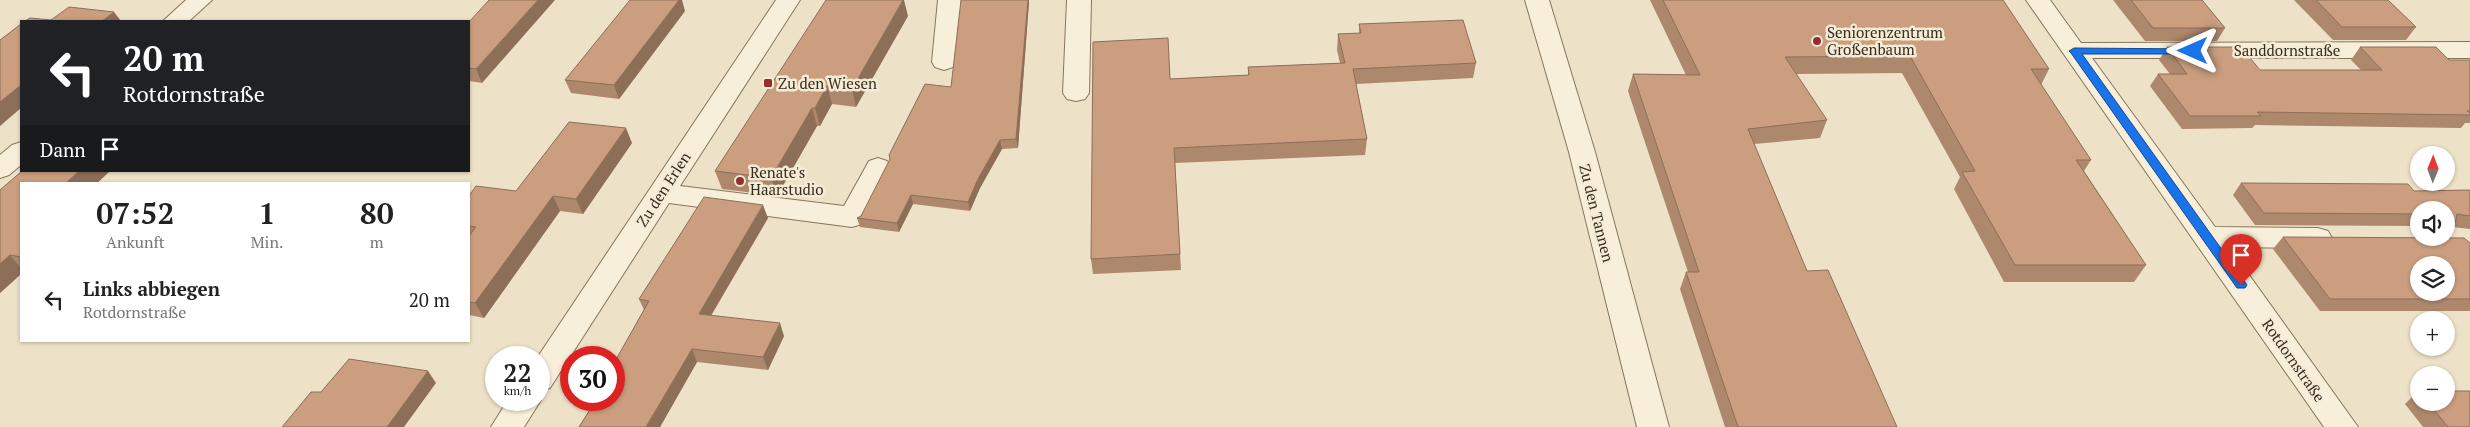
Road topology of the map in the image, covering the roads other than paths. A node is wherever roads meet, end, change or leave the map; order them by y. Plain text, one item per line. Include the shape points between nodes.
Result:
1 (200, 0) edge
2 (788, 0) edge
3 (950, 0) edge
4 (1079, 0) edge
5 (1538, 0) edge
6 (2038, 0) edge
7 (176, 20) edge
8 (2470, 50) edge
9 (2074, 51) junction
10 (944, 62) dead end
11 (1076, 93) dead end
12 (20, 152) edge
13 (878, 168) dead end
14 (0, 169) edge
15 (661, 193) junction
16 (2207, 238) junction
17 (2344, 238) edge
18 (550, 362) edge
19 (518, 411) edge
20 (507, 427) edge
21 (1652, 427) edge
22 (2342, 427) edge

1 - 7 street
2 - 15 street, Zu den Erlen
3 - 10 street
4 - 11 street
5 - 21 street, Zu den Tannen via 1582,152
6 - 9 street, Rotdornstraße
8 - 9 street, Sanddornstraße
9 - 16 street, Rotdornstraße
12 - 14 street
13 - 15 street via 852,217
15 - 18 street, Zu den Erlen
16 - 17 street
16 - 22 street, Rotdornstraße
19 - 20 street

